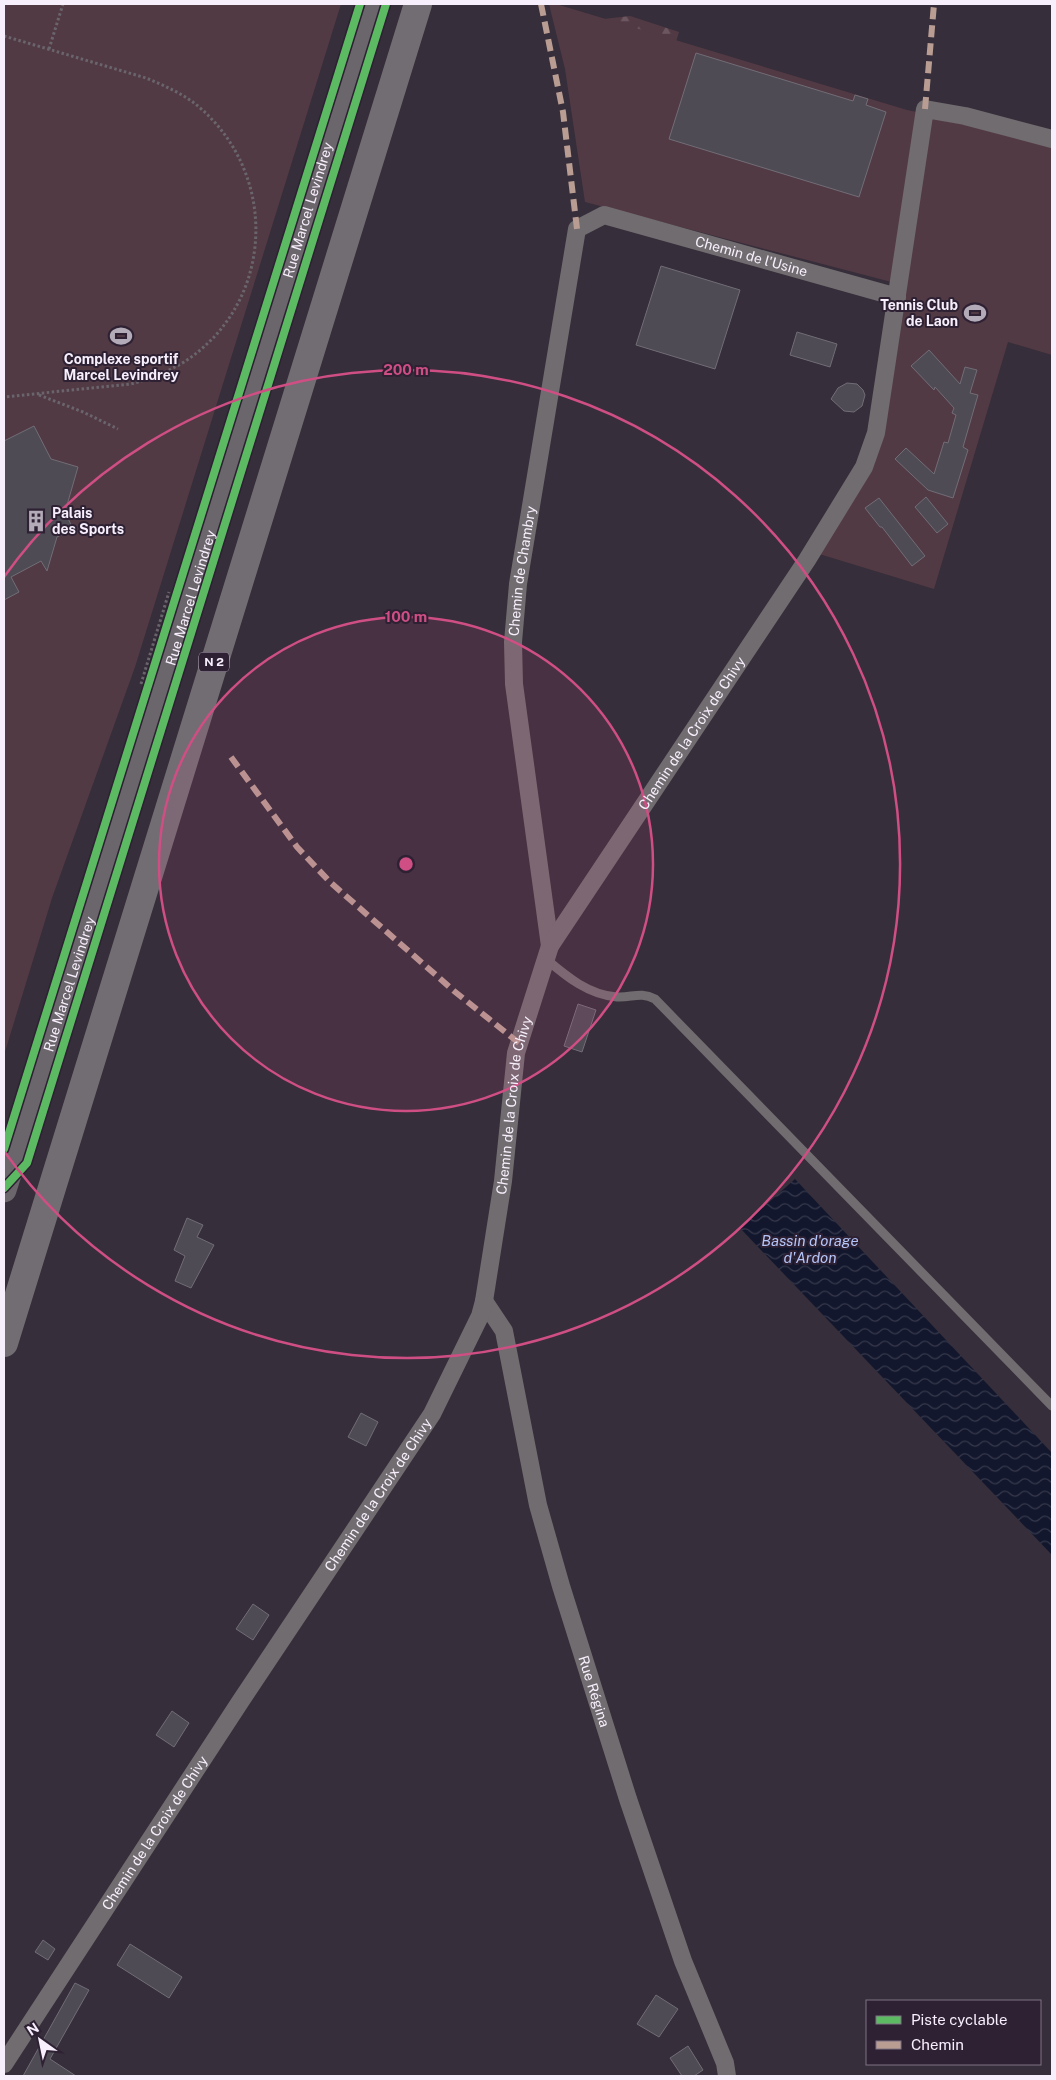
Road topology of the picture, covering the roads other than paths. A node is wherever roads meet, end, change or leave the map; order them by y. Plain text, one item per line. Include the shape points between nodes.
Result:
1 (370, 4) edge
2 (418, 4) edge
3 (1052, 139) edge
4 (604, 214) joint
5 (898, 298) junction
6 (548, 953) junction
7 (4, 1190) edge
8 (484, 1301) junction
9 (4, 1343) edge
10 (1052, 1406) edge
11 (4, 2064) edge
12 (729, 2073) edge

1 - 7 street, Rue Marcel Levindrey via 176,645
2 - 9 main road, N 2
3 - 5 street, Chemin de la Croix de Chivy via 926,109
4 - 5 street, Chemin de l'Usine
4 - 6 street, Chemin de Chambry via 577,229 518,584 513,642 514,684
5 - 6 street, Chemin de la Croix de Chivy via 876,433 864,467 807,560
6 - 8 street, Chemin de la Croix de Chivy via 516,1053 503,1181
6 - 10 lane via 573,982 618,997 636,994 655,999
8 - 11 street, Chemin de la Croix de Chivy via 480,1316 432,1414
8 - 12 street, Rue Régina via 504,1330 538,1506 572,1624 680,1952

